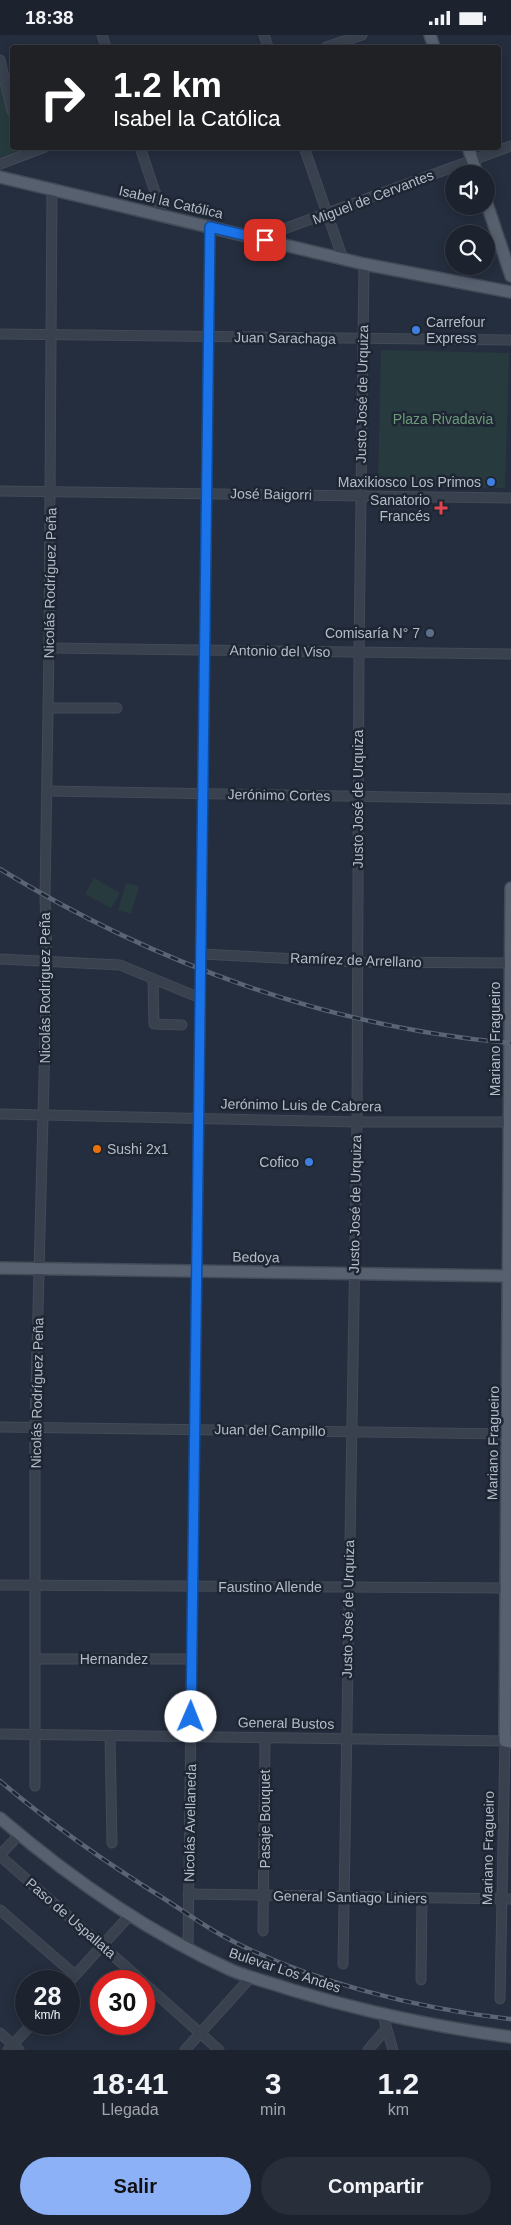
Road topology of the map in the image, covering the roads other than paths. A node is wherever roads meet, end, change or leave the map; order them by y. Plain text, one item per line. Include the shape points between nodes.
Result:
1 (362, 35) edge
2 (332, 45) edge
3 (0, 60) edge
4 (10, 102) edge
5 (141, 150) edge
6 (305, 150) edge
7 (469, 150) edge
8 (499, 150) edge
9 (22, 152) edge
10 (472, 159) junction
11 (0, 165) edge
12 (474, 165) edge
13 (0, 177) edge
14 (52, 189) junction
15 (328, 214) junction
16 (491, 215) edge
17 (163, 216) junction
18 (210, 227) junction
19 (265, 240) junction
20 (342, 259) junction
21 (364, 264) junction
22 (511, 276) edge
23 (511, 292) edge
24 (0, 334) edge
25 (52, 334) junction
26 (208, 337) junction
27 (363, 339) junction
28 (511, 340) edge
29 (0, 491) edge
30 (51, 492) junction
31 (206, 493) junction
32 (361, 495) junction
33 (511, 497) edge
34 (49, 648) junction
35 (204, 650) junction
36 (359, 652) junction
37 (511, 654) edge
38 (48, 708) junction
39 (117, 708) dead end
40 (47, 791) junction
41 (202, 793) junction
42 (358, 796) junction
43 (511, 799) edge
44 (511, 889) edge
45 (201, 954) junction
46 (0, 959) edge
47 (47, 961) junction
48 (357, 962) junction
49 (511, 963) edge
50 (153, 979) junction
51 (200, 998) junction
52 (182, 1025) dead end
53 (0, 1115) edge
54 (43, 1116) junction
55 (199, 1117) junction
56 (357, 1122) junction
57 (510, 1122) edge
58 (0, 1268) edge
59 (39, 1269) junction
60 (197, 1271) junction
61 (354, 1274) junction
62 (510, 1276) edge
63 (0, 1427) edge
64 (35, 1427) junction
65 (195, 1429) junction
66 (352, 1431) junction
67 (510, 1434) edge
68 (0, 1585) edge
69 (36, 1585) junction
70 (192, 1587) junction
71 (347, 1588) junction
72 (508, 1588) edge
73 (36, 1659) junction
74 (192, 1659) junction
75 (0, 1734) edge
76 (35, 1735) junction
77 (110, 1735) junction
78 (191, 1737) junction
79 (265, 1738) junction
80 (346, 1739) junction
81 (508, 1741) edge
82 (35, 1786) dead end
83 (0, 1818) edge
84 (20, 1835) junction
85 (112, 1843) dead end
86 (0, 1856) edge
87 (188, 1894) junction
88 (265, 1895) junction
89 (344, 1896) junction
90 (422, 1898) junction
91 (506, 1899) edge
92 (0, 1910) edge
93 (130, 1915) junction
94 (263, 1931) dead end
95 (102, 1946) junction
96 (188, 1949) junction
97 (343, 1964) dead end
98 (63, 1970) edge
99 (80, 1970) edge
100 (129, 1970) edge
101 (251, 1977) junction
102 (421, 1980) dead end
103 (155, 1993) edge
104 (500, 1999) dead end
105 (383, 2016) junction
106 (386, 2029) junction
107 (0, 2033) edge
108 (200, 2033) junction
109 (23, 2035) edge
110 (511, 2037) edge
111 (13, 2048) edge
112 (185, 2050) edge
113 (219, 2050) edge
114 (368, 2050) edge
115 (393, 2050) edge

1 - 2 street
3 - 4 street
5 - 17 street
6 - 15 street
7 - 10 main road
8 - 10 street, Miguel de Cervantes
9 - 11 street
10 - 12 main road
10 - 15 street, Miguel de Cervantes
13 - 14 main road, Isabel la Católica
14 - 17 main road, Isabel la Católica
14 - 25 street, Nicolás Rodríguez Peña
15 - 19 street, Miguel de Cervantes
15 - 20 street
16 - 22 main road
17 - 18 main road, Isabel la Católica
18 - 19 main road, Isabel la Católica
18 - 26 street, Nicolás Avellaneda
19 - 20 main road, Isabel la Católica
20 - 21 main road, Isabel la Católica
21 - 23 main road, Isabel la Católica
21 - 27 street, Justo José de Urquiza
24 - 25 street, Juan Sarachaga
25 - 26 street, Juan Sarachaga
25 - 30 street, Nicolás Rodríguez Peña
26 - 27 street, Juan Sarachaga
26 - 31 street, Nicolás Avellaneda
27 - 28 street, Juan Sarachaga
27 - 32 street, Justo José de Urquiza
29 - 30 street, José Baigorri
30 - 31 street, José Baigorri
30 - 34 street, Nicolás Rodríguez Peña
31 - 32 street, José Baigorri
31 - 35 street, Nicolás Avellaneda
32 - 33 street, José Baigorri
32 - 36 street, Justo José de Urquiza
34 - 35 street, Antonio del Viso
34 - 38 street, Nicolás Rodríguez Peña
35 - 36 street, Antonio del Viso
35 - 41 street, Nicolás Avellaneda
36 - 37 street, Antonio del Viso
36 - 42 street, Justo José de Urquiza
38 - 39 street
38 - 40 street, Nicolás Rodríguez Peña
40 - 41 street, Jerónimo Cortes
40 - 47 street, Nicolás Rodríguez Peña
41 - 42 street, Jerónimo Cortes
41 - 45 street, Nicolás Avellaneda
42 - 43 street, Jerónimo Cortes
42 - 48 street, Justo José de Urquiza
44 - 49 main road, Mariano Fragueiro
45 - 48 street, Ramírez de Arrellano
45 - 51 street, Nicolás Avellaneda
46 - 47 street
47 - 50 street via 120,965
47 - 54 street, Nicolás Rodríguez Peña
48 - 49 street, Ramírez de Arrellano
48 - 56 street, Justo José de Urquiza
49 - 57 main road, Mariano Fragueiro
50 - 51 street
50 - 52 street via 154,1024
51 - 55 street, Nicolás Avellaneda
53 - 54 street, Jerónimo Luis de Cabrera
54 - 55 street, Jerónimo Luis de Cabrera
54 - 59 street, Nicolás Rodríguez Peña
55 - 56 street, Jerónimo Luis de Cabrera
55 - 60 street, Nicolás Avellaneda
56 - 57 street, Jerónimo Luis de Cabrera
56 - 61 street, Justo José de Urquiza
57 - 62 main road, Mariano Fragueiro
58 - 59 main road, Bedoya
59 - 60 main road, Bedoya
59 - 64 street, Nicolás Rodríguez Peña
60 - 61 main road, Bedoya
60 - 65 street, Nicolás Avellaneda
61 - 62 main road, Bedoya
61 - 66 street, Justo José de Urquiza
62 - 67 main road, Mariano Fragueiro
63 - 64 street, Juan del Campillo
64 - 65 street, Juan del Campillo
64 - 69 street, Nicolás Rodríguez Peña
65 - 66 street, Juan del Campillo
65 - 70 street, Nicolás Avellaneda
66 - 67 street, Juan del Campillo
66 - 71 street, Justo José de Urquiza
67 - 72 main road, Mariano Fragueiro
68 - 69 street, Faustino Allende
69 - 70 street, Faustino Allende
69 - 73 street, Nicolás Rodríguez Peña
70 - 71 street, Faustino Allende
70 - 74 street, Nicolás Avellaneda
71 - 72 street, Faustino Allende
71 - 80 street, Justo José de Urquiza
72 - 81 main road, Mariano Fragueiro
73 - 74 street, Hernandez
73 - 76 street, Nicolás Rodríguez Peña
74 - 78 street, Nicolás Avellaneda
75 - 76 street, General Bustos
76 - 77 street, General Bustos
76 - 82 street, Nicolás Rodríguez Peña
77 - 78 street, General Bustos
77 - 85 street
78 - 79 street, General Bustos
78 - 87 street, Nicolás Avellaneda
79 - 80 street, General Bustos
79 - 88 street, Pasaje Bouquet
80 - 81 street, General Bustos
80 - 89 street, Justo José de Urquiza
81 - 91 street, Mariano Fragueiro
83 - 84 main road, Bulevar Los Andes
84 - 86 street
84 - 93 main road, Bulevar Los Andes via 81,1883
86 - 95 street, Paso de Uspallata
87 - 88 street, General Santiago Liniers
87 - 96 street, Nicolás Avellaneda
88 - 89 street, General Santiago Liniers
88 - 94 street, Pasaje Bouquet
89 - 90 street, General Santiago Liniers
89 - 97 street, Justo José de Urquiza
90 - 91 street, General Santiago Liniers
90 - 102 street
91 - 104 street, Mariano Fragueiro
92 - 98 street
93 - 95 street
93 - 96 main road, Bulevar Los Andes
95 - 99 street
95 - 100 street, Paso de Uspallata
96 - 101 main road, Bulevar Los Andes
101 - 105 main road, Bulevar Los Andes
101 - 108 street
103 - 108 street, Paso de Uspallata
105 - 106 street
105 - 110 main road, Bulevar Los Andes
106 - 114 street
106 - 115 street
107 - 111 street
108 - 112 street
108 - 113 street, Paso de Uspallata
109 - 111 street

